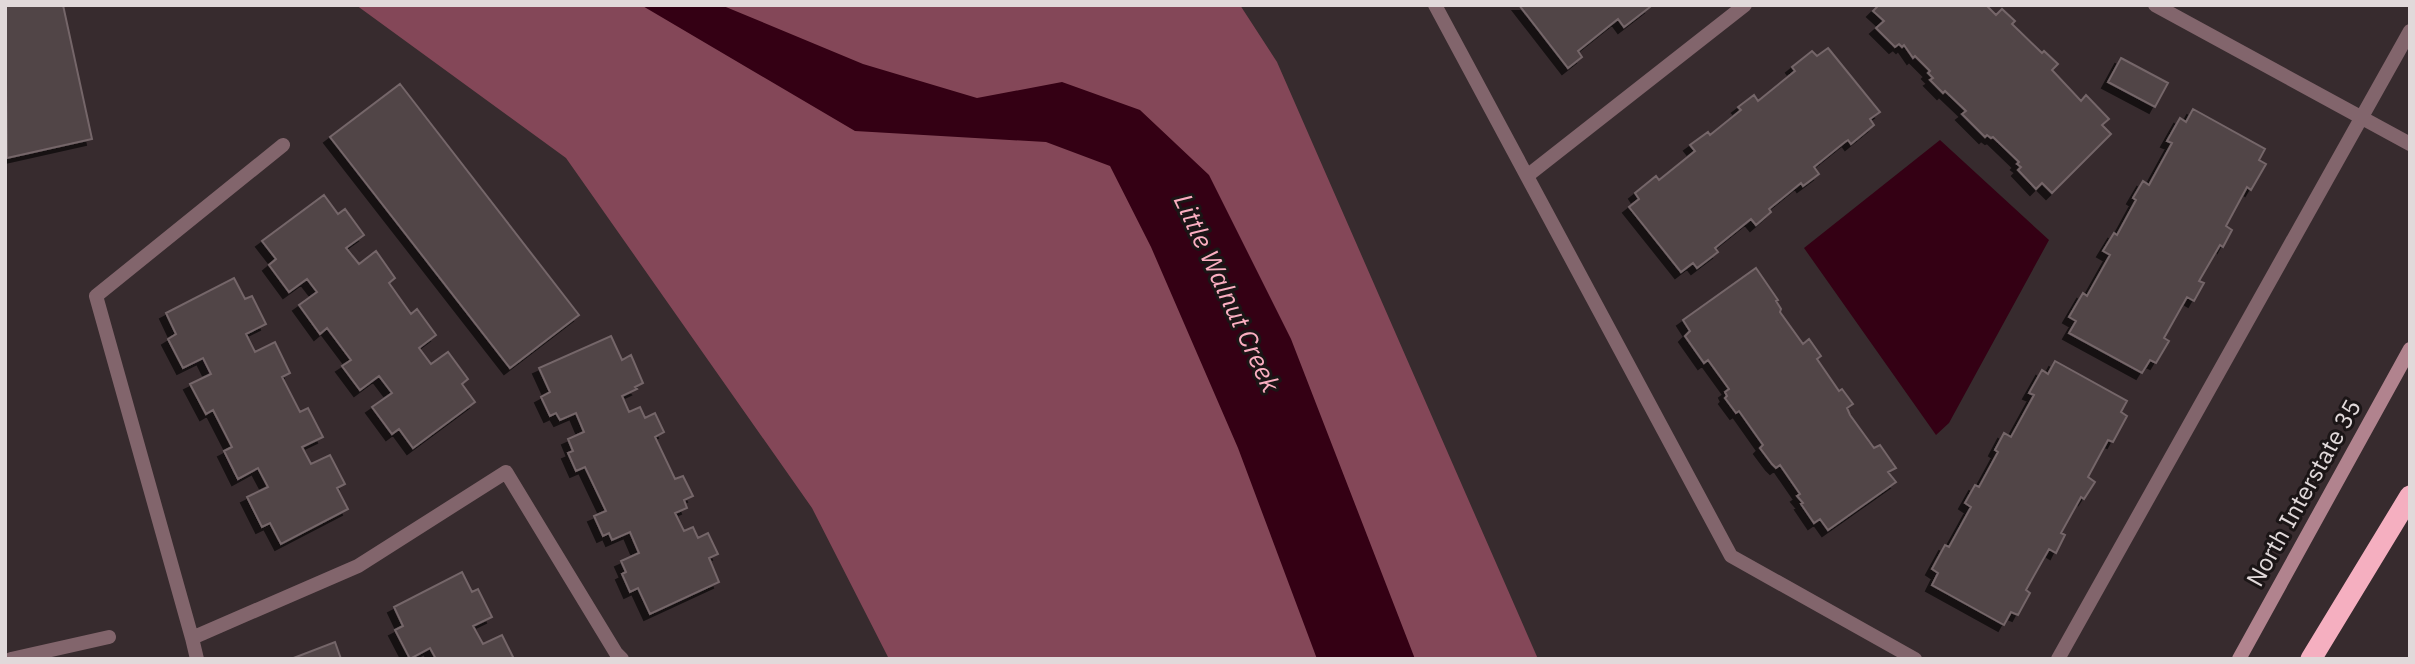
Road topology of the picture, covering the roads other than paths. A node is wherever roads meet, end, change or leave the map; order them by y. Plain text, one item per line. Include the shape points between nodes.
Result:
1 (1435, 5) edge
2 (1745, 5) edge
3 (2155, 5) edge
4 (2410, 31) edge
5 (2362, 117) junction
6 (2410, 144) edge
7 (283, 145) dead end
8 (1527, 176) junction
9 (2410, 349) edge
10 (2410, 496) edge
11 (109, 637) dead end
12 (192, 638) junction
13 (11, 659) edge
14 (197, 659) edge
15 (622, 659) edge
16 (1915, 659) edge
17 (2058, 659) edge
18 (2239, 659) edge
19 (2311, 659) edge

1 - 8 street
2 - 8 street
3 - 5 street
4 - 5 street
5 - 6 street
5 - 17 street
7 - 12 street via 96,296
8 - 16 street via 1731,556
9 - 18 main road, North Interstate 35
10 - 19 highway
11 - 13 street
12 - 14 street
12 - 15 street via 358,566 506,472

